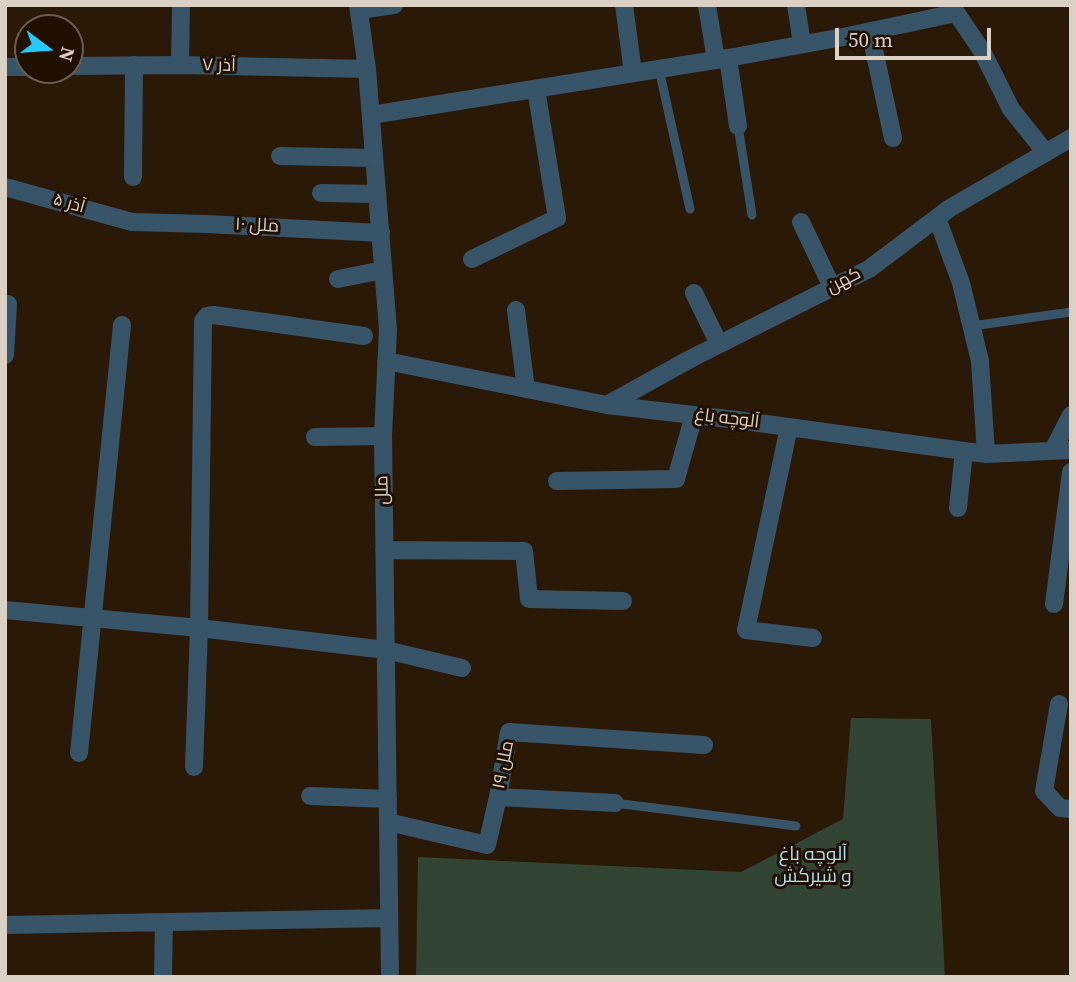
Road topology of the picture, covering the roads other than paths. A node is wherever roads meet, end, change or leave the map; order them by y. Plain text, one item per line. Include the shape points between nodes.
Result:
1 (181, 5) edge
2 (394, 5) edge
3 (624, 5) edge
4 (707, 5) edge
5 (796, 5) edge
6 (358, 8) edge
7 (954, 9) edge
8 (870, 32) junction
9 (802, 44) junction
10 (722, 59) junction
11 (134, 65) junction
12 (180, 65) junction
13 (84, 66) edge
14 (367, 69) junction
15 (659, 69) junction
16 (633, 73) junction
17 (536, 89) junction
18 (371, 115) junction
19 (737, 126) joint
20 (893, 138) dead end
21 (1071, 138) edge
22 (1046, 153) junction
23 (280, 156) dead end
24 (374, 158) junction
25 (133, 177) dead end
26 (5, 187) edge
27 (321, 193) dead end
28 (377, 194) junction
29 (690, 209) dead end
30 (752, 215) dead end
31 (937, 218) junction
32 (132, 222) joint
33 (801, 222) dead end
34 (380, 233) junction
35 (472, 259) dead end
36 (383, 270) junction
37 (338, 279) dead end
38 (832, 287) junction
39 (694, 293) dead end
40 (8, 304) dead end
41 (516, 310) dead end
42 (1071, 312) edge
43 (122, 326) dead end
44 (972, 326) junction
45 (364, 336) dead end
46 (719, 344) junction
47 (5, 355) edge
48 (386, 361) junction
49 (526, 389) junction
50 (607, 405) junction
51 (694, 415) junction
52 (1071, 415) edge
53 (789, 428) junction
54 (383, 436) junction
55 (315, 437) dead end
56 (1062, 450) edge
57 (964, 451) junction
58 (986, 454) junction
59 (1071, 472) edge
60 (557, 481) dead end
61 (958, 508) dead end
62 (384, 550) junction
63 (623, 601) dead end
64 (1054, 604) dead end
65 (5, 610) edge
66 (93, 618) junction
67 (199, 628) junction
68 (813, 638) dead end
69 (386, 650) junction
70 (462, 668) dead end
71 (1059, 704) dead end
72 (704, 745) dead end
73 (79, 752) dead end
74 (194, 767) dead end
75 (310, 796) dead end
76 (498, 797) junction
77 (388, 799) junction
78 (615, 803) joint
79 (1071, 809) edge
80 (388, 822) junction
81 (796, 826) dead end
82 (389, 918) junction
83 (164, 922) junction
84 (5, 925) edge
85 (163, 977) edge
86 (390, 977) edge

1 - 12 street
2 - 6 street
3 - 16 street
4 - 10 street
5 - 9 street
6 - 14 street, ملل
7 - 8 street
7 - 22 street via 982,51 1011,109
8 - 9 street
8 - 20 street
9 - 10 street
10 - 15 street
10 - 19 street
11 - 12 street, آذر ۷
11 - 13 street, آذر ۷
11 - 25 street
12 - 14 street, آذر ۷
14 - 18 street, ملل
15 - 16 street
15 - 29 lane
16 - 17 street
17 - 18 street
17 - 35 street via 557,218
18 - 24 street, ملل
19 - 30 lane
21 - 22 street, کهن
22 - 31 street, کهن
23 - 24 street
24 - 28 street, ملل
26 - 32 street, آذر ۵
27 - 28 street
28 - 34 street, ملل
31 - 38 street, کهن via 869,268
31 - 44 street
32 - 34 street, ۱۰ ملل
33 - 38 street
34 - 36 street, ملل
36 - 37 street
36 - 48 street, ملل
38 - 46 street, کهن
39 - 46 street
40 - 47 street
41 - 49 street
42 - 44 lane
43 - 66 street
44 - 58 street via 980,361
45 - 67 street via 214,315 203,321
46 - 50 street, کهن
48 - 49 street, آلوچه باغ
48 - 54 street, ملل
49 - 50 street, آلوچه باغ
50 - 51 street, آلوچه باغ
51 - 53 street, آلوچه باغ
51 - 60 street via 676,479
52 - 56 street
53 - 57 street, آلوچه باغ
53 - 68 street via 746,630
54 - 55 street
54 - 62 street, ملل
56 - 58 street, آلوچه باغ
57 - 58 street, آلوچه باغ
57 - 61 street
59 - 64 street
62 - 63 street via 524,551 528,599
62 - 69 street, ملل
65 - 66 street
66 - 67 street
66 - 73 street
67 - 69 street
67 - 74 street
69 - 70 street
69 - 77 street, ملل
71 - 79 street via 1044,791 1060,808
72 - 76 street, ملل ۱۹ via 509,733
75 - 77 street
76 - 78 street
76 - 80 street, ملل ۱۹ via 487,845
77 - 80 street, ملل
78 - 81 lane
80 - 82 street, ملل
82 - 83 street
82 - 86 street, ملل
83 - 84 street
83 - 85 street

